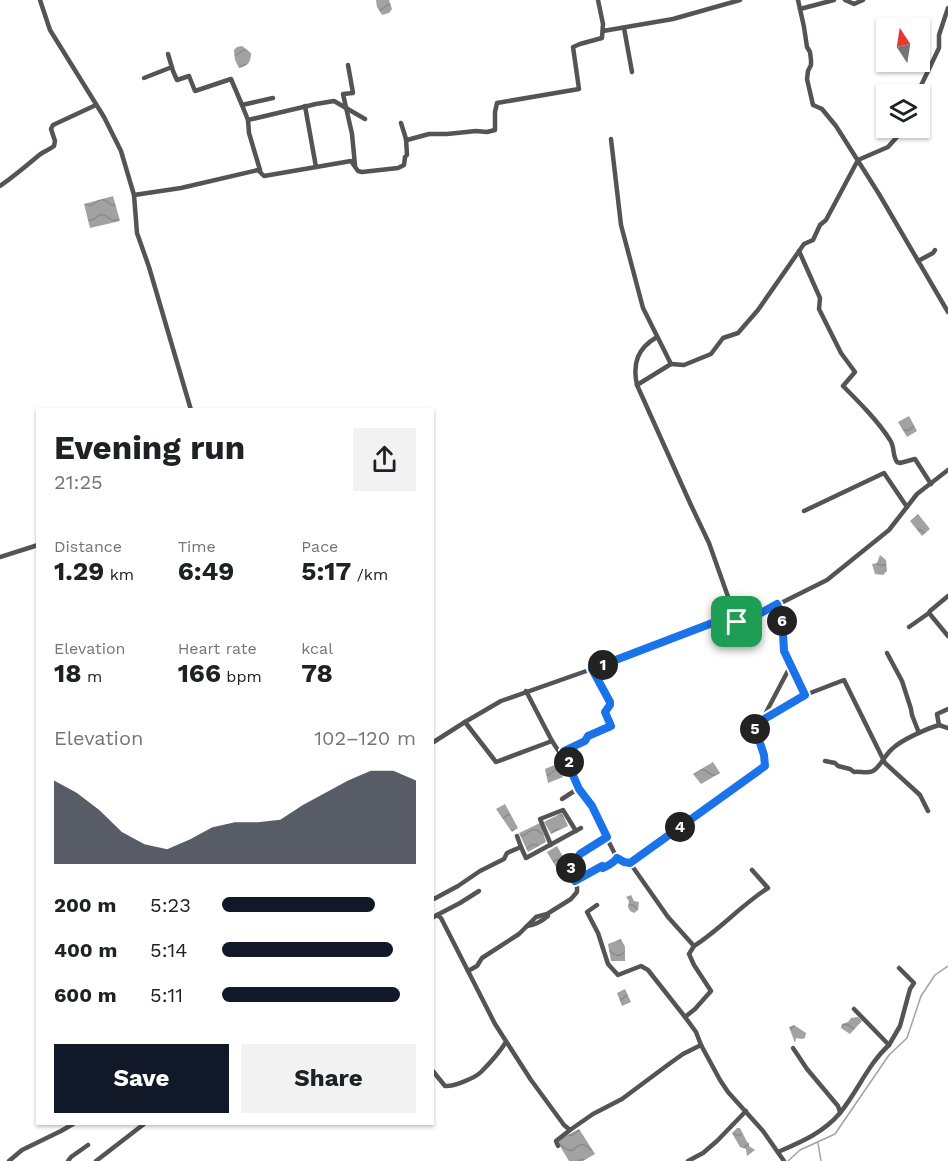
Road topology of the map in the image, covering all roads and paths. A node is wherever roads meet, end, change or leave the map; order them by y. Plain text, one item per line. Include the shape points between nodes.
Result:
1 (40, 0) edge
2 (598, 0) edge
3 (712, 0) edge
4 (740, 0) edge
5 (798, 0) edge
6 (834, 0) edge
7 (845, 0) edge
8 (863, 0) edge
9 (714, 7) junction
10 (948, 8) edge
11 (800, 9) junction
12 (624, 28) junction
13 (603, 32) junction
14 (168, 54) dead end
15 (348, 65) dead end
16 (172, 67) junction
17 (632, 72) dead end
18 (144, 78) dead end
19 (922, 84) edge
20 (273, 98) dead end
21 (96, 105) junction
22 (242, 105) junction
23 (305, 106) junction
24 (347, 109) junction
25 (365, 119) dead end
26 (248, 120) junction
27 (401, 123) dead end
28 (896, 138) edge
29 (406, 139) junction
30 (611, 139) dead end
31 (858, 159) junction
32 (316, 167) junction
33 (356, 167) junction
34 (261, 173) junction
35 (0, 186) edge
36 (134, 195) junction
37 (935, 250) dead end
38 (799, 251) junction
39 (918, 261) junction
40 (948, 312) edge
41 (657, 337) junction
42 (671, 364) junction
43 (638, 385) junction
44 (190, 408) edge
45 (948, 470) edge
46 (931, 484) junction
47 (907, 507) junction
48 (804, 512) dead end
49 (36, 547) edge
50 (0, 557) edge
51 (948, 596) edge
52 (777, 604) junction
53 (929, 613) junction
54 (737, 622) junction
55 (909, 627) dead end
56 (948, 636) edge
57 (887, 653) dead end
58 (791, 665) junction
59 (592, 669) junction
60 (526, 691) junction
61 (805, 695) junction
62 (948, 709) edge
63 (762, 720) junction
64 (465, 722) junction
65 (939, 724) junction
66 (948, 728) edge
67 (920, 733) junction
68 (552, 741) junction
69 (434, 742) edge
70 (882, 759) junction
71 (825, 761) dead end
72 (569, 766) junction
73 (579, 788) junction
74 (562, 799) dead end
75 (928, 811) dead end
76 (517, 837) dead end
77 (607, 837) junction
78 (551, 845) junction
79 (521, 847) junction
80 (617, 858) junction
81 (630, 863) junction
82 (752, 870) dead end
83 (575, 881) junction
84 (479, 891) dead end
85 (434, 899) edge
86 (597, 906) dead end
87 (435, 916) edge
88 (694, 946) junction
89 (899, 968) dead end
90 (468, 970) junction
91 (854, 1009) dead end
92 (685, 1017) junction
93 (506, 1042) junction
94 (700, 1045) junction
95 (889, 1045) junction
96 (793, 1048) dead end
97 (434, 1072) edge
98 (746, 1111) junction
99 (840, 1112) junction
100 (71, 1125) edge
101 (143, 1125) edge
102 (570, 1130) junction
103 (88, 1145) dead end
104 (558, 1146) dead end
105 (778, 1152) junction
106 (9, 1161) edge
107 (68, 1161) edge
108 (96, 1161) edge
109 (688, 1161) edge
110 (784, 1161) edge

1 - 21 street via 50,30
2 - 13 street
3 - 9 street
4 - 9 street
5 - 11 street
6 - 11 street
7 - 8 street via 854,4
9 - 12 street
10 - 19 street via 939,48
11 - 31 street via 810,52 807,79 813,105 822,109
12 - 13 street
12 - 17 street
13 - 29 street via 602,38 573,47 579,89 497,103 495,130
14 - 16 street
15 - 24 street via 352,93 343,94
16 - 18 street
16 - 22 street via 177,80 189,76 195,91 231,79
20 - 22 street
21 - 35 street via 53,125 54,146
21 - 36 street via 122,151
22 - 26 street
23 - 24 street via 334,101
23 - 26 street
23 - 32 street
24 - 25 street
24 - 33 street
26 - 34 street
27 - 29 street
28 - 31 street via 888,147
29 - 33 street via 404,165 362,172
30 - 41 street via 621,225 643,308
31 - 38 street via 826,220 813,240
31 - 39 street
32 - 33 street via 351,161
32 - 34 street via 264,176
34 - 36 street via 258,170
36 - 44 street via 137,232
37 - 39 street
38 - 42 street via 738,333 723,338 711,354 684,365
38 - 46 street via 820,298 819,309 855,372 843,386 883,429 897,462 915,459
39 - 40 street
41 - 42 street
41 - 43 street via 642,347 636,363
42 - 43 street
43 - 54 street via 709,543
45 - 46 street
46 - 47 street
47 - 48 street via 884,472
47 - 52 street via 889,530 827,580
49 - 50 street
51 - 53 street
52 - 54 street
52 - 58 street via 782,615 784,651
53 - 55 street
53 - 56 street
54 - 59 street via 715,622
57 - 67 street via 902,681
58 - 61 street
58 - 63 street
59 - 60 street
59 - 72 street via 610,702 605,712 611,726 564,751 573,769
60 - 64 street
60 - 68 street
61 - 63 street
61 - 70 street via 844,680
62 - 65 street via 937,714
63 - 81 street via 754,725 765,766
64 - 68 street via 496,762
64 - 69 street
65 - 66 street
65 - 67 street
67 - 70 street via 897,745
68 - 72 street
70 - 71 street via 868,772 854,772
70 - 75 street via 920,795
72 - 73 street
73 - 74 street
73 - 77 street
76 - 79 street
77 - 80 street
77 - 83 street via 580,854 570,871
78 - 78 street via 579,830 563,810 540,819
78 - 79 street via 526,858
79 - 85 street
80 - 81 street
80 - 83 street
81 - 88 street
82 - 88 street via 768,888
83 - 90 street via 577,892 571,899 537,917
84 - 87 street
86 - 92 street via 586,912 608,964 618,975 641,966 648,970
87 - 90 street via 441,918
88 - 92 street via 689,954 711,991
89 - 95 street via 914,983 900,1026
90 - 93 street
91 - 95 street
92 - 94 street
93 - 97 street via 480,1073 451,1087 445,1086
93 - 102 street
94 - 98 street via 728,1092
94 - 102 street
95 - 99 street
96 - 99 street
98 - 105 street
98 - 109 street via 717,1141
99 - 105 street via 807,1140
100 - 106 street via 22,1150
101 - 108 street
102 - 104 street via 556,1141
103 - 107 street
105 - 110 street

